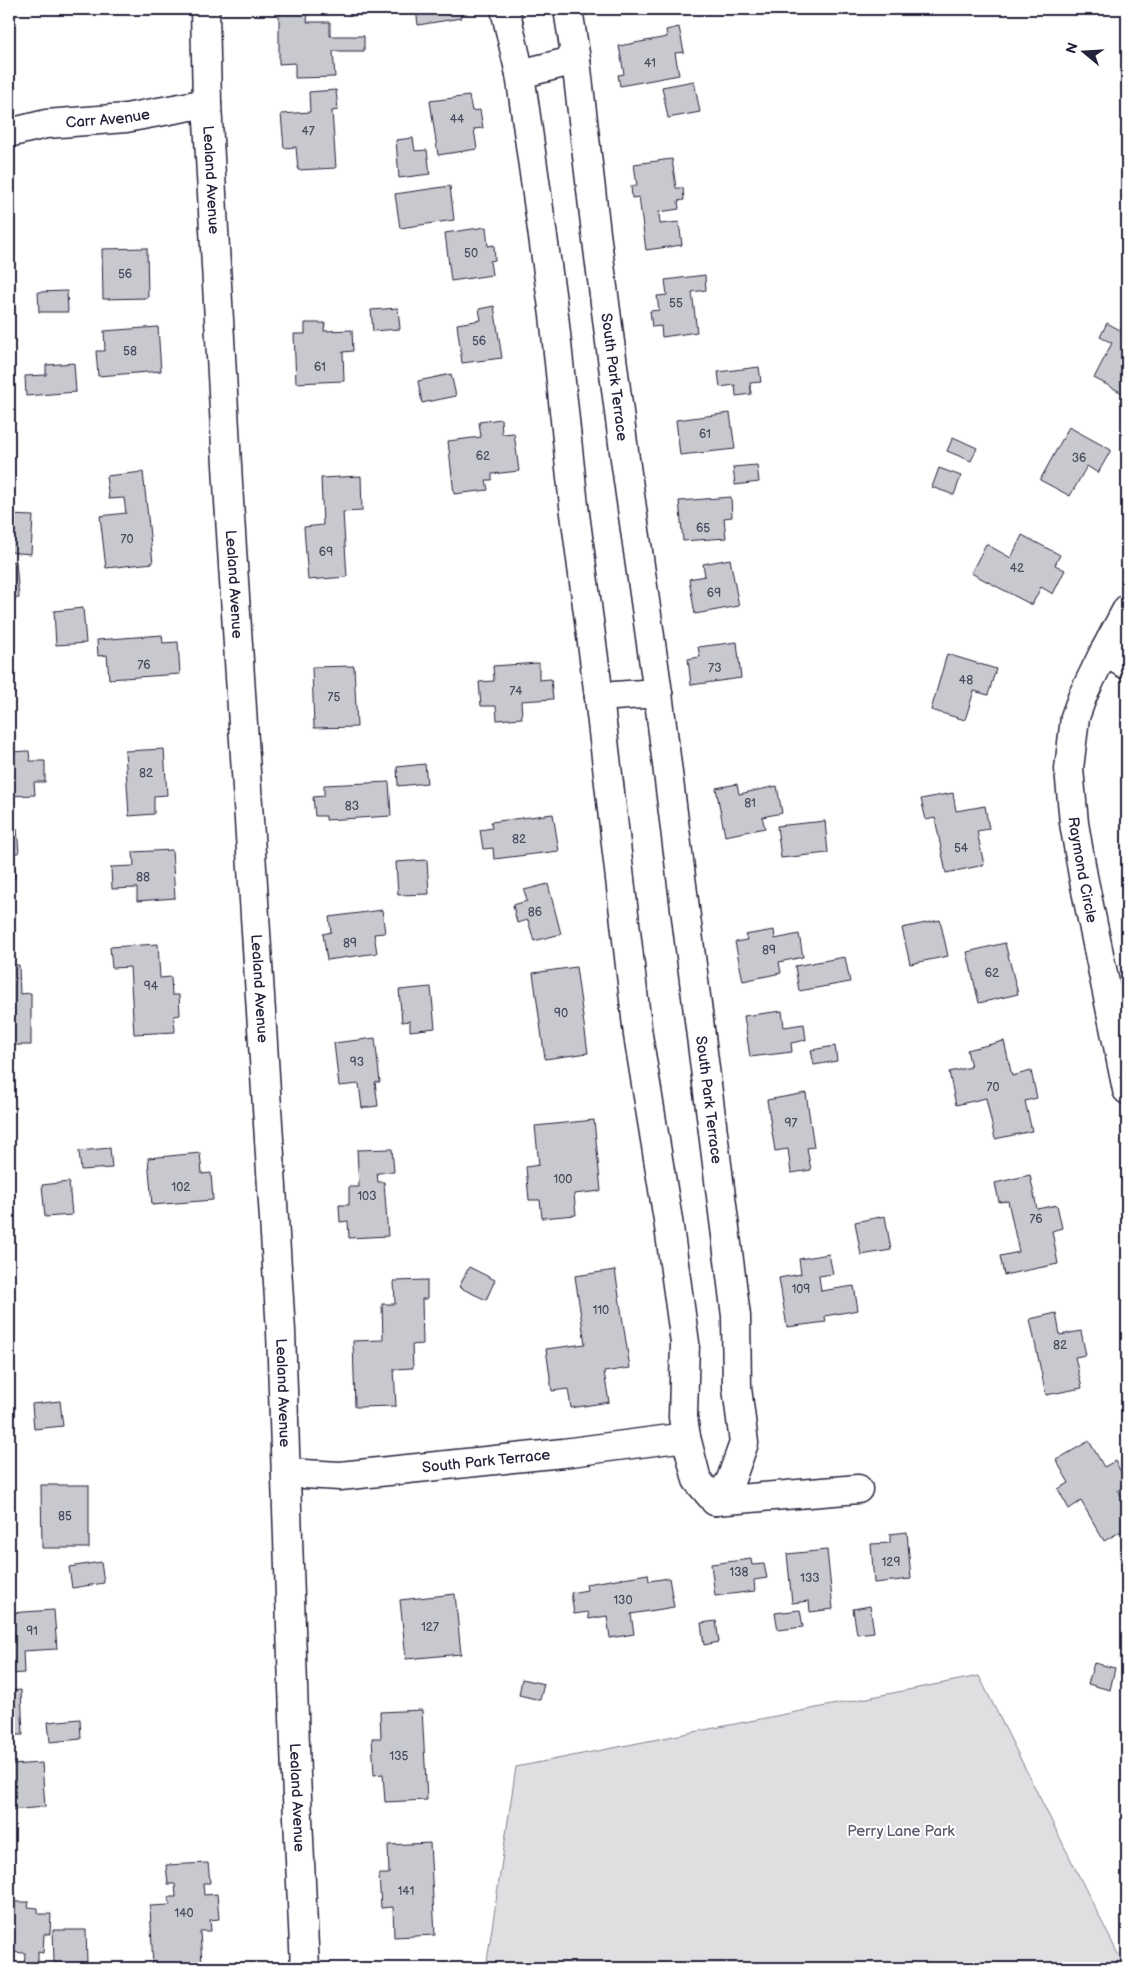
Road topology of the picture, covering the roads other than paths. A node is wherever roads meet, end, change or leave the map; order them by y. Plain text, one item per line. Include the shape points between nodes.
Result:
1 (205, 9) edge
2 (505, 9) edge
3 (568, 9) edge
4 (576, 60) junction
5 (520, 74) junction
6 (207, 103) junction
7 (9, 133) edge
8 (1127, 609) edge
9 (1116, 658) edge
10 (658, 693) junction
11 (599, 697) junction
12 (1127, 1090) edge
13 (686, 1437) junction
14 (286, 1473) junction
15 (858, 1489) dead end
16 (715, 1501) junction
17 (305, 1968) edge

1 - 6 street, Lealand Avenue
2 - 5 street
3 - 4 street, South Park Terrace
4 - 5 street
4 - 10 street, South Park Terrace via 625,459
5 - 11 street via 554,315
6 - 7 street, Carr Avenue via 126,118 46,124
6 - 14 street, Lealand Avenue via 281,1332
8 - 9 street, Raymond Circle
9 - 12 street, Raymond Circle via 1083,695 1075,717 1069,769 1083,876
10 - 11 street
10 - 16 street, South Park Terrace via 736,1316 737,1388 744,1443 730,1482
11 - 13 street via 638,1035 685,1343 683,1417
13 - 14 street, South Park Terrace via 340,1476
13 - 16 street via 697,1480
14 - 17 street, Lealand Avenue
15 - 16 street

